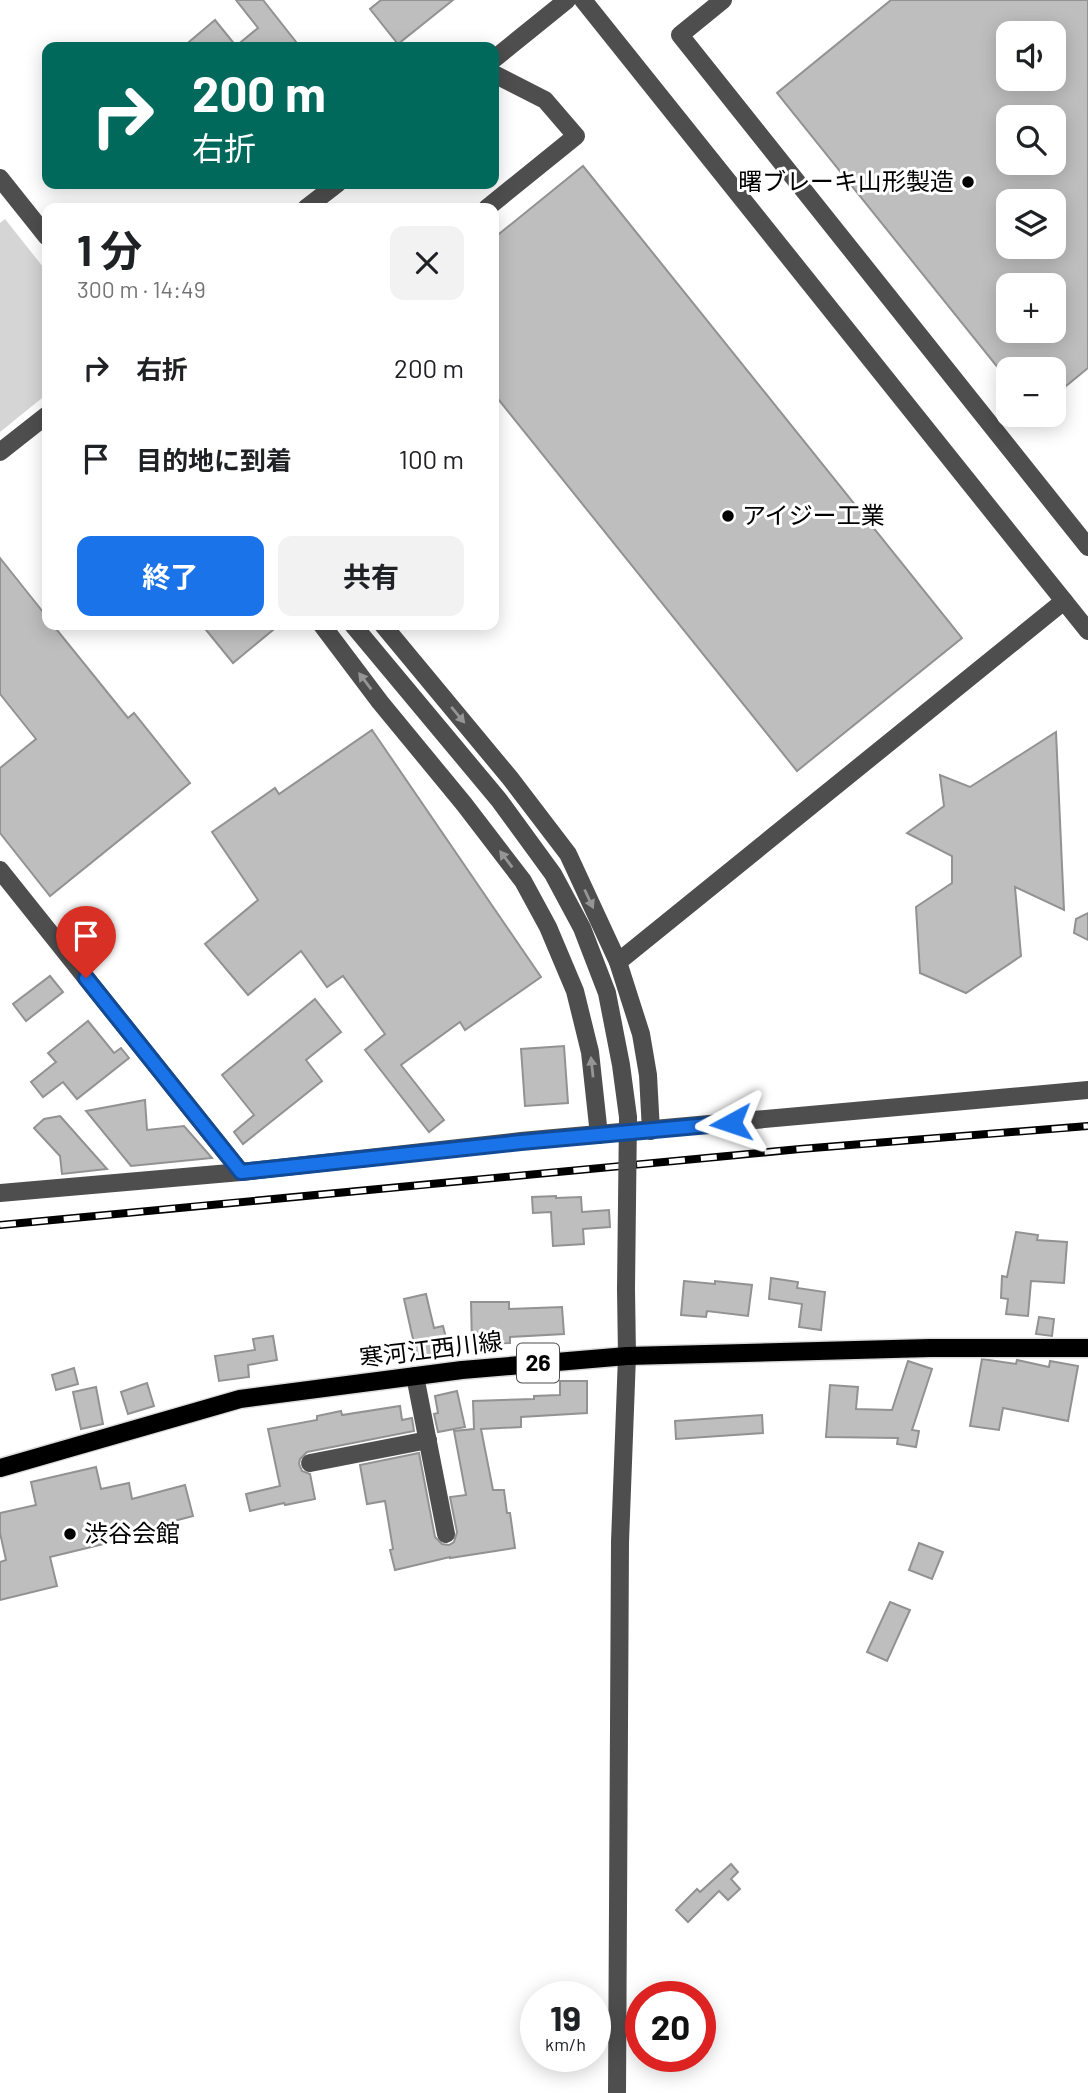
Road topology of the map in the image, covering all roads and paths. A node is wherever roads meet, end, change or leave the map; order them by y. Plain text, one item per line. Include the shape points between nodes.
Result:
1 (568, 0) edge
2 (583, 0) edge
3 (723, 0) edge
4 (499, 55) edge
5 (499, 77) edge
6 (0, 178) edge
7 (331, 189) edge
8 (312, 203) edge
9 (493, 203) edge
10 (42, 231) edge
11 (42, 419) edge
12 (0, 452) edge
13 (1088, 547) edge
14 (1064, 601) junction
15 (327, 630) edge
16 (357, 630) edge
17 (387, 630) edge
18 (1088, 631) edge
19 (0, 870) edge
20 (618, 962) junction
21 (1088, 1090) edge
22 (651, 1130) junction
23 (599, 1135) junction
24 (241, 1172) junction
25 (0, 1193) edge
26 (1088, 1348) edge
27 (627, 1356) junction
28 (415, 1376) junction
29 (428, 1440) junction
30 (310, 1463) dead end
31 (0, 1468) edge
32 (446, 1534) dead end
33 (617, 2093) edge

1 - 4 street
2 - 14 street
3 - 13 street via 680,34
5 - 9 street via 545,100 576,136
6 - 10 street
7 - 8 street
11 - 12 street
14 - 18 street
14 - 20 street
23 -> 15 street via 590,1052 575,991 548,927 523,881
16 - 27 street, bridge via 499,800 553,873 582,928 607,993 626,1104
17 -> 20 street via 568,854
19 - 24 street
20 - 22 street via 640,1034
21 - 22 street
22 - 23 street
23 - 24 street
24 - 25 street
26 - 27 main road, 寒河江西川線 / 26
27 - 28 main road, 寒河江西川線 / 26
27 - 33 street via 620,1542
28 - 29 street
28 - 31 main road, 寒河江西川線 / 26 via 240,1399
29 - 30 street
29 - 32 street

